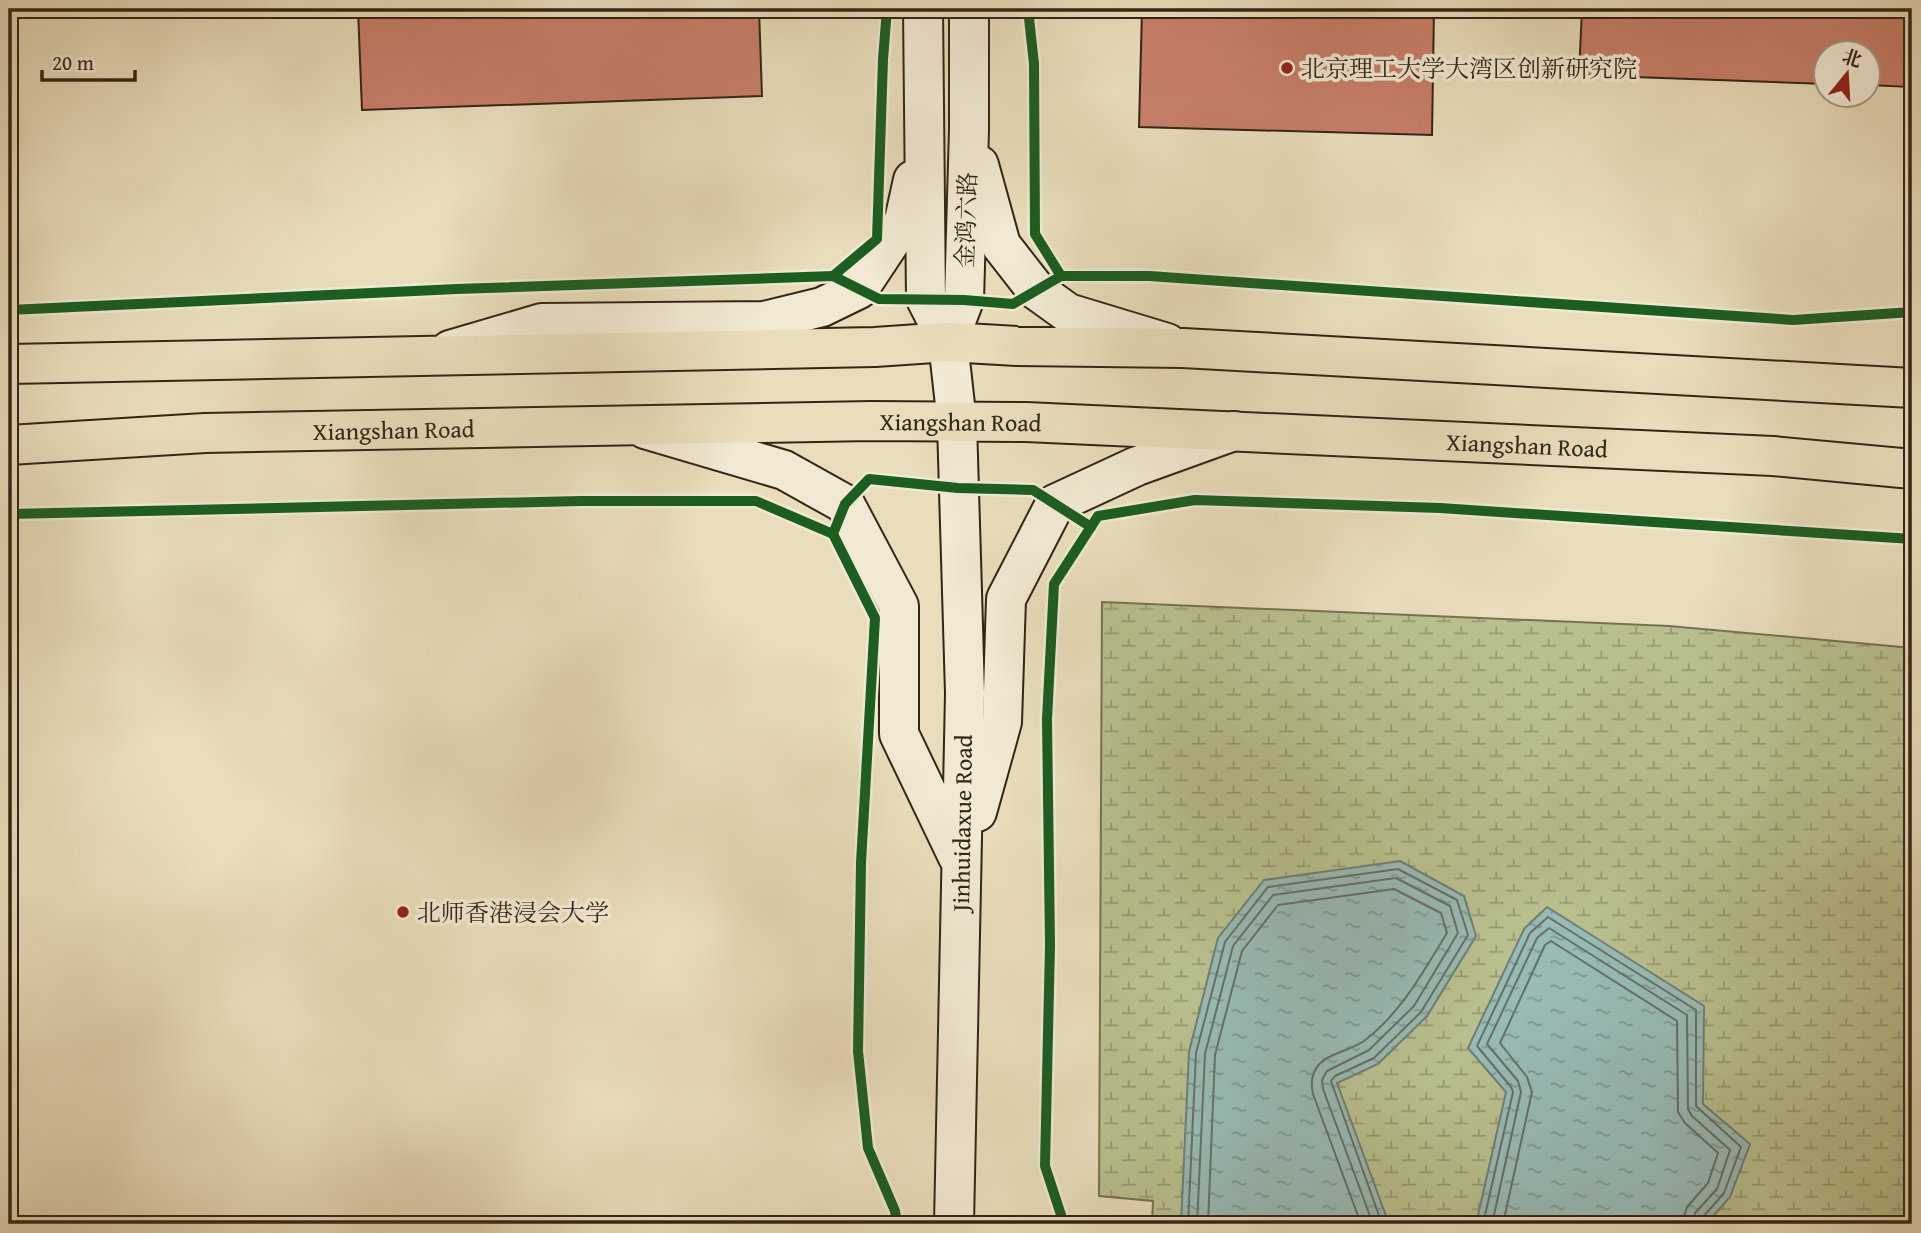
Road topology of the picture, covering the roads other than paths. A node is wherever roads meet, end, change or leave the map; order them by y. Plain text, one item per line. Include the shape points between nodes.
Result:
1 (923, 9) edge
2 (969, 9) edge
3 (969, 130) junction
4 (924, 131) junction
5 (948, 342) junction
6 (1183, 348) junction
7 (432, 355) junction
8 (9, 364) edge
9 (1912, 388) edge
10 (957, 423) junction
11 (631, 425) junction
12 (1234, 431) junction
13 (9, 445) edge
14 (1912, 469) edge
15 (962, 865) junction
16 (954, 1224) edge

1 - 4 street, 金鸿六路
2 - 3 street, 金鸿六路
3 - 5 street, 金鸿六路 via 964,300
3 - 6 street via 1001,245 1036,290 1068,313
4 - 5 street, 金鸿六路 via 926,299
4 - 7 street via 904,221 859,289 822,307 764,321 542,323
5 - 6 main road
5 - 7 main road via 875,348
5 - 10 street, Jinhuidaxue Road
6 - 9 main road
7 - 8 main road
10 - 11 main road, Xiangshan Road
10 - 12 main road, Xiangshan Road
10 - 15 street, Jinhuidaxue Road via 965,694
11 - 13 main road, Xiangshan Road via 205,433
11 - 15 street via 784,470 845,503 899,606 900,734
12 - 14 main road, Xiangshan Road via 1773,456
12 - 15 street via 1137,466 1055,504 1006,599 1002,722
15 - 16 street, Jinhuidaxue Road

